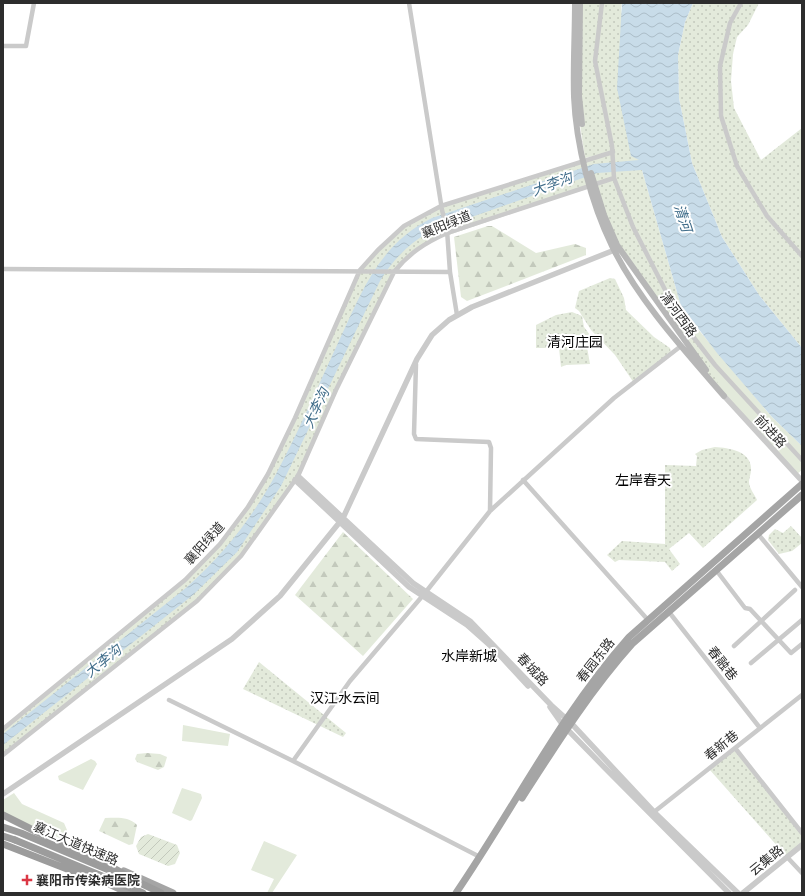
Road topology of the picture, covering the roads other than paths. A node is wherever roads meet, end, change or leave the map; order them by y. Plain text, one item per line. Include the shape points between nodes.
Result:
1 (34, 3) edge
2 (410, 3) edge
3 (575, 3) edge
4 (580, 3) edge
5 (602, 3) edge
6 (741, 3) edge
7 (3, 46) edge
8 (613, 153) junction
9 (586, 162) junction
10 (614, 176) junction
11 (592, 184) junction
12 (441, 206) junction
13 (447, 232) junction
14 (617, 248) junction
15 (802, 256) edge
16 (3, 269) edge
17 (360, 270) junction
18 (394, 272) junction
19 (450, 272) junction
20 (653, 297) junction
21 (676, 312) junction
22 (457, 315) junction
23 (681, 346) junction
24 (416, 362) junction
25 (724, 396) junction
26 (802, 460) edge
27 (297, 478) junction
28 (523, 480) junction
29 (802, 481) edge
30 (802, 484) edge
31 (802, 496) edge
32 (490, 511) junction
33 (341, 520) junction
34 (758, 534) junction
35 (716, 570) junction
36 (802, 587) edge
37 (795, 590) dead end
38 (424, 595) junction
39 (669, 612) junction
40 (648, 620) junction
41 (761, 620) junction
42 (802, 620) edge
43 (779, 640) junction
44 (802, 644) edge
45 (734, 646) dead end
46 (751, 663) dead end
47 (802, 695) edge
48 (169, 700) dead end
49 (566, 723) junction
50 (760, 728) junction
51 (3, 729) edge
52 (734, 748) junction
53 (3, 755) edge
54 (293, 761) junction
55 (3, 794) edge
56 (654, 812) junction
57 (3, 815) edge
58 (3, 819) edge
59 (3, 828) edge
60 (802, 833) edge
61 (3, 836) edge
62 (3, 844) edge
63 (802, 845) edge
64 (786, 857) junction
65 (480, 858) junction
66 (802, 873) edge
67 (98, 879) junction
68 (140, 883) junction
69 (128, 893) edge
70 (143, 893) edge
71 (161, 893) edge
72 (173, 893) edge
73 (456, 893) edge
74 (462, 893) edge
75 (729, 893) edge
76 (738, 893) edge
77 (743, 893) edge

1 - 7 street via 26,46
2 - 12 street
3 - 9 main road via 574,98
4 - 9 main road via 579,96
5 - 8 street via 595,61
6 - 15 street via 730,23 720,66 721,116 737,166 768,216
8 - 9 street
8 - 10 street
9 - 11 main road
9 - 12 street
10 - 11 street, 襄阳绿道
10 - 21 street via 634,226
11 - 13 street, 襄阳绿道
11 - 14 main road
12 - 13 street
12 - 17 street via 404,226
13 - 18 street, 襄阳绿道 via 425,243
13 - 19 street
14 - 20 main road, 清河西路
14 - 22 street
14 - 23 main road via 634,284
16 - 17 street via 285,272
17 - 18 street
17 - 51 street, 襄阳绿道 via 268,474 248,507 220,544 185,580
18 - 19 street
18 - 27 street, 襄阳绿道 via 336,390
19 - 22 street
20 - 21 street
20 - 25 main road, 清河西路
21 - 26 street via 715,365
22 - 24 street via 432,335
23 - 25 main road
23 - 28 street via 614,398
24 - 32 street via 416,439 489,442 492,448
24 - 33 street
25 - 29 street, 前进路
27 - 33 street, 春城路
27 - 53 street, 襄阳绿道 via 241,556 197,601
28 - 32 street
28 - 40 street
30 - 40 main road, 春园东路
31 - 34 main road, 春园东路
32 - 38 street
33 - 38 street, 春城路
33 - 55 street via 280,596 232,639
34 - 35 main road, 春园东路
34 - 36 street
35 - 39 main road, 春园东路
35 - 41 street via 745,608 750,609
37 - 41 street
38 - 49 street, 春城路 via 470,621
38 - 54 street via 350,681
39 - 49 main road, 春园东路 via 619,658
39 - 50 street, 春融巷
40 - 49 main road, 春园东路 via 614,653
41 - 43 street
41 - 45 street
42 - 43 street
43 - 44 street via 791,653
43 - 46 street
47 - 50 street, 春新巷
48 - 54 street
49 - 56 street, 春城路
49 - 65 main road, 春园东路
49 - 74 main road, 春园东路
49 - 75 street, 春城路
50 - 52 street, 春新巷
52 - 56 street, 春新巷
52 - 60 street
54 - 65 street
56 - 76 street, 春城路
57 - 68 highway, bridge
58 - 72 main road
59 - 68 highway, 襄江大道快速路, bridge via 21,833
61 - 67 main road
61 - 70 highway, 襄江大道快速路, bridge
62 - 67 highway
63 - 64 street, 云集路
64 - 66 street
64 - 77 street, 云集路
65 - 73 main road, 春园东路
67 - 69 main road
68 - 71 highway, 襄江大道快速路

